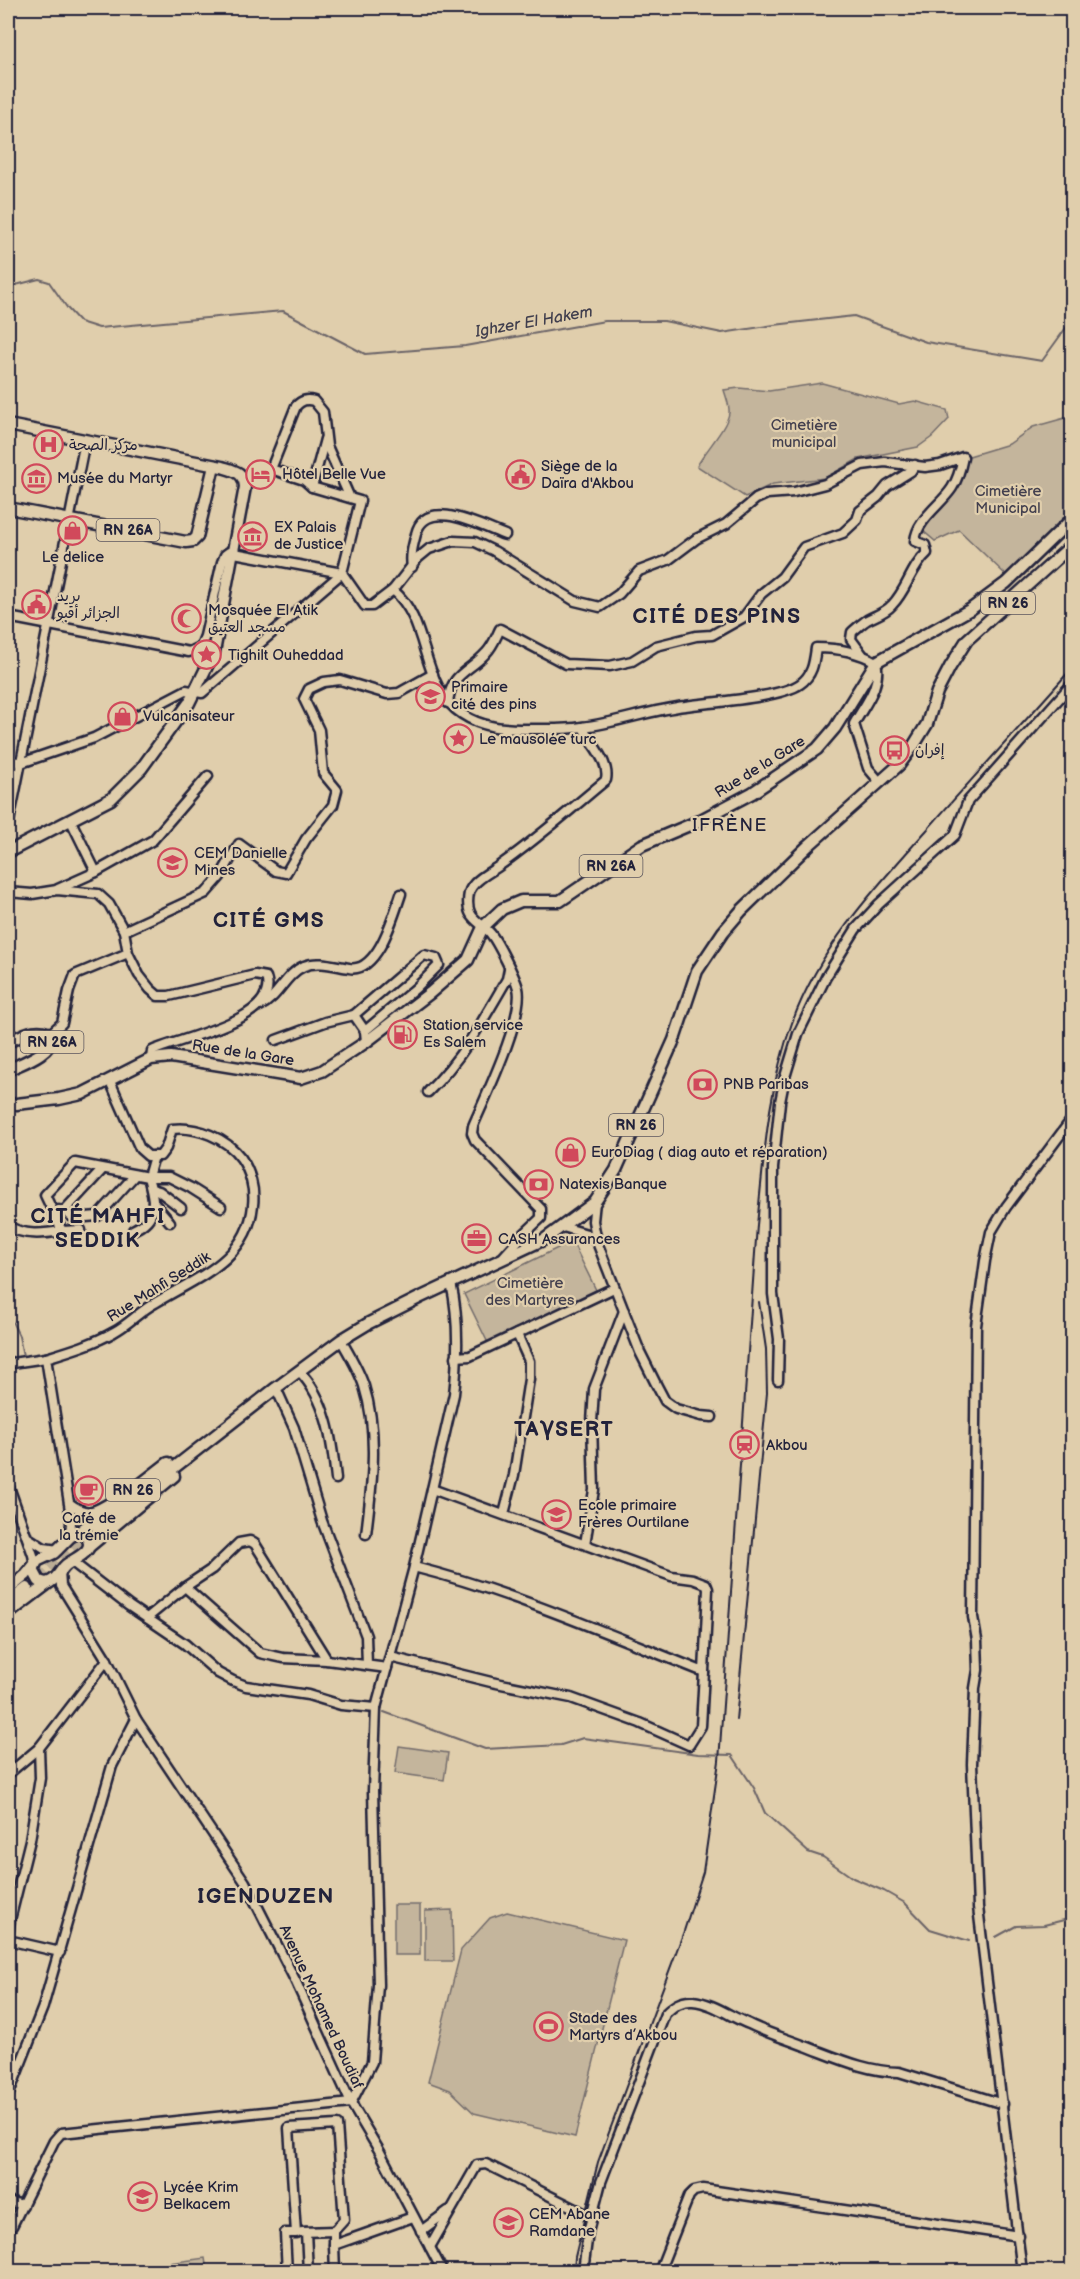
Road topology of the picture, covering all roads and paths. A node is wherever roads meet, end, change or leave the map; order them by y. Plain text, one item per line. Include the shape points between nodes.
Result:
1 (8, 425) edge
2 (326, 436) junction
3 (85, 441) junction
4 (915, 465) junction
5 (214, 466) junction
6 (312, 487) junction
7 (351, 498) junction
8 (8, 508) edge
9 (69, 519) junction
10 (1072, 519) edge
11 (505, 535) dead end
12 (1072, 545) edge
13 (232, 551) junction
14 (412, 567) junction
15 (342, 573) junction
16 (393, 590) junction
17 (8, 617) edge
18 (49, 626) junction
19 (862, 654) junction
20 (876, 662) junction
21 (433, 674) junction
22 (1072, 684) edge
23 (198, 693) junction
24 (448, 704) junction
25 (583, 727) junction
26 (8, 760) edge
27 (21, 762) junction
28 (208, 776) dead end
29 (879, 781) junction
30 (71, 820) junction
31 (8, 827) edge
32 (8, 852) edge
33 (96, 872) junction
34 (57, 890) junction
35 (8, 892) edge
36 (401, 894) dead end
37 (483, 927) junction
38 (124, 931) junction
39 (128, 953) junction
40 (509, 969) junction
41 (257, 1006) junction
42 (354, 1015) junction
43 (50, 1034) junction
44 (365, 1037) junction
45 (276, 1040) dead end
46 (8, 1042) edge
47 (151, 1059) junction
48 (8, 1070) edge
49 (110, 1081) junction
50 (428, 1092) dead end
51 (8, 1105) edge
52 (1072, 1119) edge
53 (154, 1156) junction
54 (102, 1170) junction
55 (135, 1175) junction
56 (148, 1177) junction
57 (152, 1189) junction
58 (153, 1202) junction
59 (595, 1202) junction
60 (221, 1207) dead end
61 (50, 1208) junction
62 (181, 1208) dead end
63 (64, 1210) junction
64 (170, 1222) dead end
65 (8, 1226) edge
66 (563, 1227) junction
67 (81, 1230) dead end
68 (133, 1230) dead end
69 (62, 1231) junction
70 (597, 1242) junction
71 (501, 1260) junction
72 (451, 1283) junction
73 (614, 1288) junction
74 (624, 1311) junction
75 (517, 1334) junction
76 (340, 1340) junction
77 (456, 1357) junction
78 (46, 1358) junction
79 (8, 1361) edge
80 (299, 1371) junction
81 (778, 1380) dead end
82 (276, 1388) junction
83 (712, 1417) dead end
84 (190, 1455) junction
85 (336, 1479) dead end
86 (8, 1484) edge
87 (432, 1489) junction
88 (133, 1491) junction
89 (69, 1503) junction
90 (504, 1514) junction
91 (97, 1528) tunnel mouth
92 (74, 1534) junction
93 (366, 1534) dead end
94 (27, 1536) junction
95 (585, 1544) junction
96 (90, 1546) junction
97 (58, 1550) junction
98 (71, 1561) junction
99 (35, 1565) junction
100 (414, 1567) junction
101 (85, 1569) junction
102 (60, 1571) junction
103 (50, 1582) junction
104 (61, 1586) junction
105 (185, 1587) junction
106 (27, 1588) tunnel mouth
107 (8, 1590) edge
108 (8, 1603) edge
109 (8, 1614) edge
110 (147, 1618) junction
111 (390, 1656) junction
112 (107, 1660) junction
113 (327, 1660) junction
114 (368, 1665) junction
115 (387, 1668) junction
116 (704, 1672) junction
117 (376, 1708) junction
118 (136, 1719) junction
119 (39, 1748) junction
120 (8, 1774) edge
121 (9, 1920) edge
122 (8, 1939) edge
123 (60, 1952) junction
124 (8, 2096) edge
125 (351, 2103) junction
126 (1003, 2104) junction
127 (8, 2200) edge
128 (22, 2205) junction
129 (450, 2209) junction
130 (413, 2217) junction
131 (592, 2217) junction
132 (8, 2226) edge
133 (334, 2231) junction
134 (422, 2231) junction
135 (306, 2232) junction
136 (296, 2233) junction
137 (1019, 2236) junction
138 (334, 2245) junction
139 (430, 2247) junction
140 (287, 2271) edge
141 (308, 2271) edge
142 (335, 2271) edge
143 (442, 2271) edge
144 (583, 2271) edge
145 (659, 2271) edge
146 (1022, 2271) edge

1 - 3 main road
2 - 6 street
2 - 6 street via 318,404 307,399 301,401 271,469 304,480
2 - 7 street
3 - 5 main road
3 - 9 street
4 - 14 street via 862,465 825,484 767,494 668,560 639,571 619,594 600,607 575,601 475,542 441,543 429,549
4 - 19 street via 940,465 963,457 954,485 916,533 915,541 925,545 927,553 919,560 903,591 892,606 852,632 851,639
4 - 24 street via 887,486 843,532 804,547 782,576 732,625 712,635 656,646 632,661 610,666 566,664 500,628 487,653 454,681
5 - 9 main road, RN 26A via 193,541
5 - 13 main road via 236,471 244,479
6 - 7 street
7 - 15 street via 360,501
8 - 9 main road, RN 26A
9 - 18 street
10 - 20 main road, Rue de la Gare / RN 26A via 1006,583 971,609
11 - 14 street via 457,517 430,516 417,529
12 - 29 main road, RN 26 via 967,640 937,692 927,724 914,745
13 - 15 street
13 - 18 street via 222,562 205,636 194,651
13 - 23 main road via 214,652
14 - 16 street
15 - 16 street via 365,606 372,606
15 - 23 street
16 - 21 street via 414,618
17 - 18 street
18 - 27 street
19 - 20 street
19 - 25 street via 816,648 813,669 790,690 682,706
20 - 29 street via 877,683 854,724 868,768
20 - 37 main road, Rue de la Gare / RN 26A via 835,728 817,749 752,793 642,845 560,901 521,901 502,909
21 - 24 street
21 - 38 street via 399,693 387,694 340,680 309,689 304,699 319,730 323,773 337,790 333,805 306,838 286,873 276,871 239,844 206,893
22 - 81 street via 968,801 955,835 863,920 826,977 798,1034 780,1102 773,1168
23 - 27 street via 186,690 94,738
23 - 30 main road via 141,769 111,799
24 - 25 street via 463,716 497,729
25 - 37 street via 606,766 606,780 475,884 469,892 469,909 475,922
26 - 27 street
27 - 31 street
28 - 33 street via 153,840
29 - 59 main road, RN 26 via 741,911 710,951 697,972 674,1040 616,1170
30 - 32 main road
30 - 33 street
33 - 34 street
34 - 35 street
34 - 38 street via 98,894 109,904
36 - 41 street via 373,958 351,969 308,964 297,969 268,1001
37 - 40 street via 492,935
37 - 44 main road, Rue de la Gare / RN 26A via 468,960 430,993
38 - 39 street
39 - 41 street via 139,975 158,996 255,975 266,977 266,995
39 - 43 street via 75,975 62,1023
40 - 50 street via 478,1030
40 - 71 street via 518,989 514,1020 472,1133 542,1214
41 - 47 street via 207,1033 152,1051
42 - 44 street
42 - 44 street via 424,955 436,958 439,965 428,978
42 - 45 street
43 - 46 main road, RN 26A via 34,1032
43 - 48 main road, RN 26A via 48,1048
44 - 47 main road, Rue de la Gare / RN 26A via 322,1071 301,1077 171,1057
47 - 49 main road, Rue de la Gare / RN 26A
49 - 51 main road, RN 26A via 82,1094
49 - 53 street via 134,1141 148,1156
52 - 126 street via 991,1232 976,1326 973,1617 978,1670 972,1764 978,1907
53 - 56 street
53 - 78 street, Rue Mahfi Seddik via 160,1156 166,1148 172,1129 181,1128 221,1139 233,1148 251,1179 254,1198 252,1220 242,1240 208,1274 149,1306 115,1332
54 - 55 street
54 - 61 street via 75,1163 45,1195
54 - 63 street
55 - 56 street
55 - 63 street via 98,1216 74,1218
56 - 57 street
56 - 60 street via 169,1177
57 - 58 street
57 - 62 street
58 - 64 street
58 - 68 street via 148,1228
59 - 66 main road, RN 26
59 - 70 street
61 - 63 street
61 - 69 street
65 - 69 street via 22,1233
66 - 70 street via 587,1234
66 - 71 main road, RN 26
67 - 69 street
70 - 73 street
71 - 72 main road, RN 26
72 - 76 main road, RN 26
72 - 77 street
73 - 74 street
73 - 75 street
74 - 83 street via 665,1401 676,1409
74 - 95 street via 594,1389 594,1490
75 - 77 street via 470,1356
75 - 90 street via 529,1361 529,1379
76 - 80 main road, RN 26
76 - 93 street via 365,1388 373,1433
77 - 87 street via 454,1394
78 - 79 street
78 - 89 street
80 - 82 main road, RN 26
80 - 85 street via 322,1404
82 - 84 main road, RN 26
82 - 114 street via 294,1428 322,1521 366,1636
84 - 88 main road, RN 26 via 171,1461
84 - 91 main road, RN 26
84 - 96 main road, RN 26 via 180,1472
86 - 94 street
87 - 90 street
87 - 100 street
88 - 89 street via 88,1513
88 - 92 main road, RN 26
89 - 92 street
90 - 95 street
92 - 96 main road via 84,1533
92 - 97 main road, RN 26
94 - 97 street via 44,1548
94 - 99 street
95 - 116 street via 671,1576 706,1584
96 - 98 main road, RN 26
96 - 101 street
97 - 99 main road, RN 26
98 - 101 street
98 - 102 main road, RN 26
99 - 103 main road via 36,1579
99 - 107 main road, RN 26
100 - 111 street
100 - 116 street via 463,1580
101 - 110 street
102 - 103 main road, RN 26
102 - 104 street
103 - 104 street
103 - 109 main road, RN 26
104 - 112 street, Avenue Mohamed Boudiaf
105 - 110 street
105 - 113 street via 260,1653
105 - 113 street via 212,1569 238,1543 250,1541
106 - 108 main road
110 - 117 street via 233,1682 341,1705
111 - 115 street
111 - 116 street via 571,1698 690,1745 701,1726
112 - 118 street, Avenue Mohamed Boudiaf
112 - 119 street
113 - 114 street
114 - 115 street
115 - 117 street
117 - 125 street via 373,1791 378,1985 372,2062
118 - 123 street via 112,1766
118 - 125 street, Avenue Mohamed Boudiaf via 245,1882
119 - 120 street
119 - 121 street via 40,1778 30,1840
121 - 122 street
122 - 123 street
123 - 124 street via 44,2007
125 - 128 street via 61,2133
125 - 130 street, Avenue Mohamed Boudiaf
126 - 131 street via 899,2072 848,2061 750,2025 706,2004 682,2002 665,2014 601,2182
126 - 137 street
127 - 128 street
128 - 132 street via 12,2226
129 - 131 street via 477,2165 486,2164
129 - 134 street
129 - 139 street
130 - 134 street, Avenue Mohamed Boudiaf
130 - 138 street
131 - 144 street
133 - 135 street
133 - 136 street via 344,2220 337,2125 289,2128
133 - 138 street
134 - 139 street, Avenue Mohamed Boudiaf
135 - 136 street
135 - 141 street
136 - 140 street via 285,2233
137 - 145 street via 703,2189 689,2196
137 - 146 street
138 - 142 street
139 - 143 street, Avenue Mohamed Boudiaf

